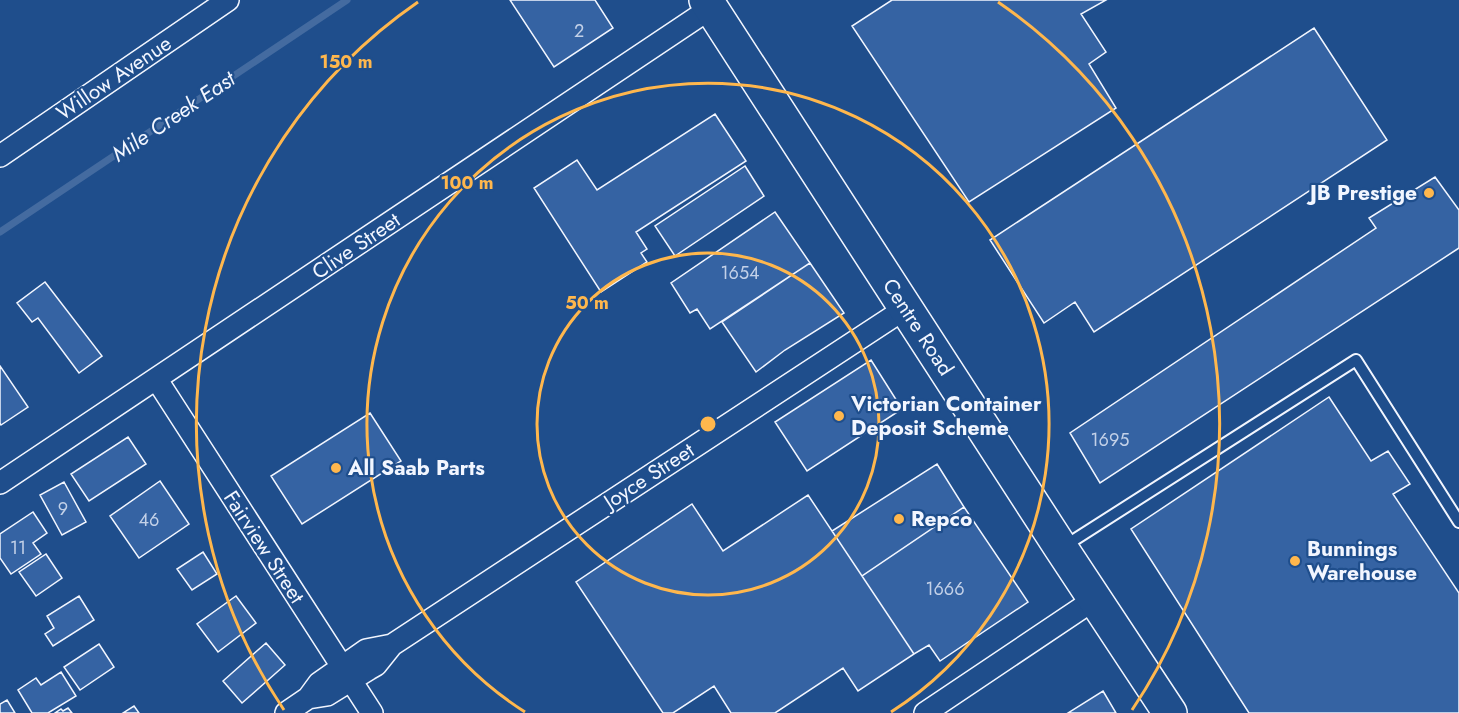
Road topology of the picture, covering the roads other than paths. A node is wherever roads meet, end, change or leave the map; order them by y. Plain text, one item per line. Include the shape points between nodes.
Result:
1 (228, 0) edge
2 (709, 4) edge
3 (0, 156) edge
4 (906, 308) junction
5 (157, 380) junction
6 (0, 483) edge
7 (1459, 522) edge
8 (1061, 548) junction
9 (1095, 599) junction
10 (346, 674) junction
11 (286, 713) edge
12 (372, 713) edge
13 (924, 713) edge
14 (1170, 713) edge

1 - 3 street, Willow Avenue
2 - 4 main road, Centre Road
2 - 5 street, Clive Street
4 - 8 main road, Centre Road
4 - 10 street, Joyce Street via 393,645 366,650
5 - 6 street, Clive Street
5 - 10 street, Fairview Street
7 - 8 lane via 1356,360
8 - 9 main road, Centre Road
9 - 13 street
9 - 14 main road, Centre Road
10 - 11 street, Joyce Street via 319,683 308,698
10 - 12 street, Fairview Street

